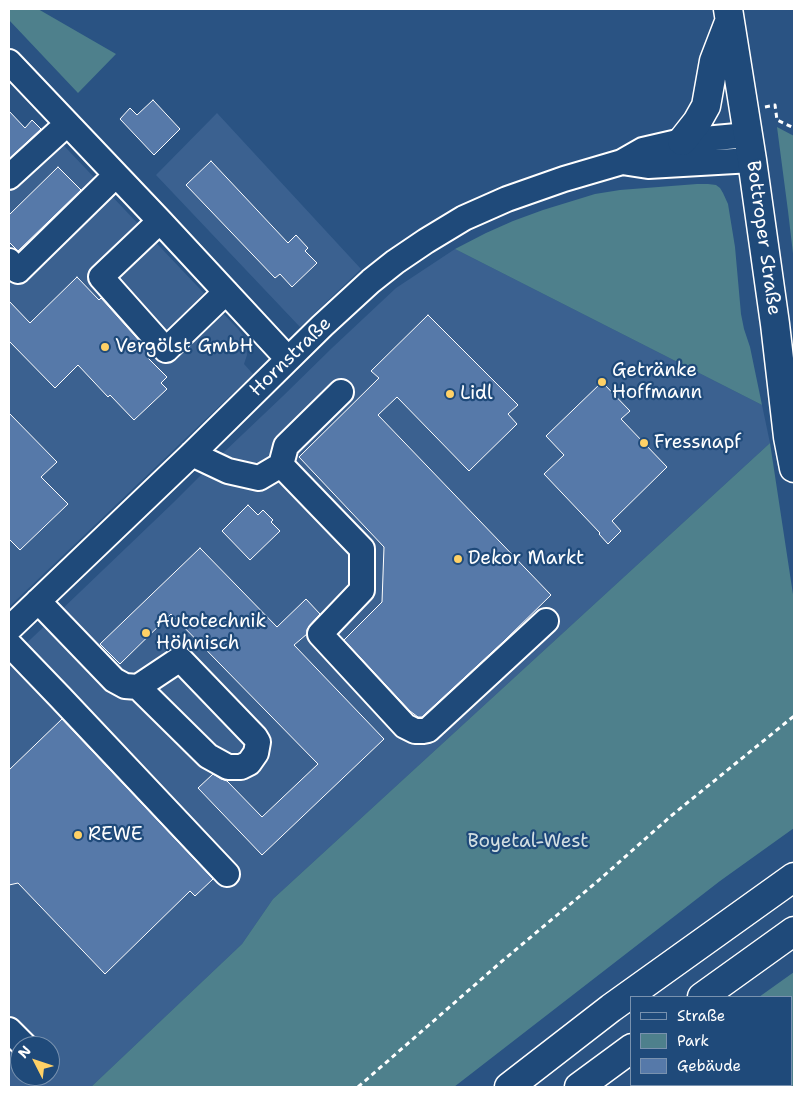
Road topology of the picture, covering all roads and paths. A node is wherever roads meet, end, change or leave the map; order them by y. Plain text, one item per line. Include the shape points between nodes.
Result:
1 (728, 15) edge
2 (9, 62) edge
3 (67, 124) junction
4 (794, 128) edge
5 (748, 135) junction
6 (682, 141) junction
7 (622, 162) junction
8 (116, 175) junction
9 (9, 177) edge
10 (160, 221) junction
11 (9, 261) edge
12 (226, 292) junction
13 (288, 359) junction
14 (341, 392) dead end
15 (192, 454) junction
16 (281, 465) junction
17 (794, 468) edge
18 (38, 601) junction
19 (546, 621) dead end
20 (9, 629) edge
21 (9, 644) edge
22 (138, 687) junction
23 (794, 716) edge
24 (226, 874) dead end
25 (794, 877) edge
26 (794, 932) edge
27 (703, 996) edge
28 (630, 1049) edge
29 (358, 1087) edge
30 (509, 1087) edge
31 (579, 1087) edge

1 - 5 main road, Bottroper Straße
1 - 6 main road via 714,61 706,106
2 - 3 street
3 - 8 street
3 - 9 street
4 - 5 path via 777,120 775,105
5 - 6 street, Hornstraße
5 - 7 street, Hornstraße via 648,166
5 - 17 main road, Bottroper Straße
6 - 7 street, Hornstraße via 643,150
7 - 13 street, Hornstraße via 507,199 464,218 371,281
8 - 10 street
8 - 11 street via 18,271
10 - 12 street
10 - 12 street via 101,277 166,350
12 - 13 street
13 - 15 street, Hornstraße
14 - 16 street via 286,446
15 - 16 street via 228,471 259,478
15 - 18 street, Hornstraße
16 - 19 street via 362,549 362,590 320,634 405,726 415,731 428,730
18 - 20 street, Hornstraße
18 - 22 street via 114,680 125,686
21 - 24 street
22 - 22 street via 180,659 254,737 258,742 256,753 242,767 228,767 208,756
23 - 29 path via 671,816
25 - 30 main road via 611,1008
26 - 27 main road
28 - 31 main road

